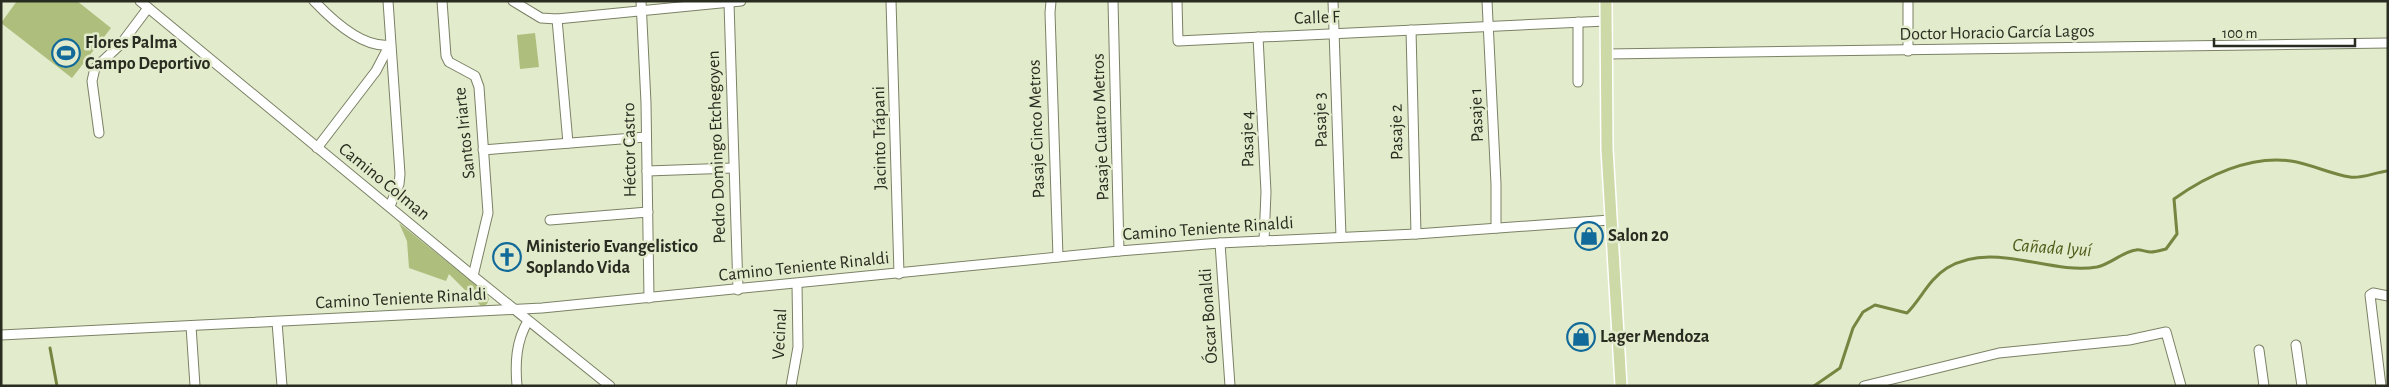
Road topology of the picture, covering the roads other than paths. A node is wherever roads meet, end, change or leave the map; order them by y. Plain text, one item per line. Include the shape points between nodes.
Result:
1 (314, 1) edge
2 (388, 1) edge
3 (442, 1) edge
4 (513, 1) edge
5 (641, 1) edge
6 (741, 1) edge
7 (891, 1) edge
8 (1113, 1) edge
9 (1177, 1) edge
10 (1333, 1) edge
11 (1487, 1) edge
12 (1606, 1) edge
13 (1908, 1) edge
14 (1054, 2) edge
15 (729, 3) junction
16 (145, 4) edge
17 (641, 12) junction
18 (557, 20) junction
19 (1606, 21) junction
20 (1578, 22) junction
21 (1488, 27) junction
22 (1411, 30) junction
23 (1334, 34) junction
24 (1258, 37) junction
25 (2388, 43) edge
26 (389, 45) junction
27 (1908, 50) junction
28 (1607, 54) junction
29 (1578, 82) dead end
30 (99, 133) dead end
31 (646, 137) junction
32 (568, 143) junction
33 (317, 148) junction
34 (483, 150) junction
35 (734, 168) junction
36 (647, 171) junction
37 (390, 206) junction
38 (648, 212) junction
39 (550, 220) dead end
40 (1610, 220) junction
41 (1496, 228) junction
42 (1416, 234) junction
43 (1341, 237) junction
44 (1264, 241) junction
45 (1220, 243) junction
46 (1119, 251) junction
47 (1058, 257) junction
48 (899, 274) junction
49 (473, 276) junction
50 (797, 284) junction
51 (738, 290) junction
52 (2388, 296) edge
53 (649, 298) junction
54 (514, 309) junction
55 (528, 321) junction
56 (276, 322) junction
57 (192, 326) junction
58 (1, 335) edge
59 (2296, 345) dead end
60 (2259, 350) dead end
61 (1898, 381) edge
62 (195, 386) edge
63 (282, 386) edge
64 (517, 386) edge
65 (610, 386) edge
66 (791, 386) edge
67 (1230, 386) edge
68 (1621, 386) edge
69 (1864, 386) edge
70 (2181, 386) edge
71 (2264, 386) edge
72 (2302, 386) edge
73 (2381, 386) edge

1 - 26 street via 369,43
2 - 26 street
3 - 34 street, Santos Iriarte via 448,62 478,80
4 - 18 street via 541,18
5 - 17 street, Héctor Castro
6 - 15 street
7 - 48 street, Jacinto Trápani
8 - 46 street, Pasaje Cuatro Metros
9 - 24 street, Calle F via 1178,40
10 - 23 street, Pasaje 3
11 - 21 street, Pasaje 1
12 - 19 main road
13 - 27 street
14 - 47 street, Pasaje Cinco Metros
15 - 17 street
15 - 35 street, Pedro Domingo Etchegoyen
16 - 30 street via 121,44 95,68 92,81
16 - 33 street, Camino Colman
17 - 18 street
17 - 31 street, Héctor Castro
18 - 32 street
19 - 20 street, Calle F
19 - 28 main road
20 - 21 street, Calle F
20 - 29 street
21 - 22 street, Calle F
21 - 41 street, Pasaje 1 via 1496,164
22 - 23 street, Calle F
22 - 42 street, Pasaje 2
23 - 24 street, Calle F
23 - 43 street, Pasaje 3
24 - 44 street, Pasaje 4 via 1266,192
25 - 27 street, Doctor Horacio García Lagos
26 - 33 street via 376,71
26 - 37 street via 400,174
27 - 28 street, Doctor Horacio García Lagos
28 - 40 main road
31 - 32 street
31 - 36 street, Héctor Castro
32 - 34 street
33 - 37 street, Camino Colman
34 - 49 street, Santos Iriarte via 488,213
35 - 36 street
35 - 51 street, Pedro Domingo Etchegoyen
36 - 38 street, Héctor Castro
37 - 49 street, Camino Colman
38 - 39 street
38 - 53 street, Héctor Castro
40 - 41 street, Camino Teniente Rinaldi
40 - 68 main road
41 - 42 street, Camino Teniente Rinaldi
42 - 43 street, Camino Teniente Rinaldi
43 - 44 street, Camino Teniente Rinaldi
44 - 45 street, Camino Teniente Rinaldi
45 - 46 street, Camino Teniente Rinaldi
45 - 67 street, Óscar Bonaldi
46 - 47 street, Camino Teniente Rinaldi
47 - 48 street, Camino Teniente Rinaldi
48 - 50 street, Camino Teniente Rinaldi
49 - 54 street, Camino Colman
50 - 51 street, Camino Teniente Rinaldi
50 - 66 street, Vecinal via 798,347
51 - 53 street, Camino Teniente Rinaldi
52 - 73 street via 2370,295
53 - 54 street, Camino Teniente Rinaldi
54 - 55 street, Camino Colman
54 - 56 street, Camino Teniente Rinaldi
55 - 64 street via 519,341
55 - 65 street, Camino Colman
56 - 57 street, Camino Teniente Rinaldi
56 - 63 street
57 - 58 street, Camino Teniente Rinaldi
57 - 62 street
59 - 72 street
60 - 71 street
61 - 69 street
61 - 70 street via 1999,353 2129,340 2166,332

